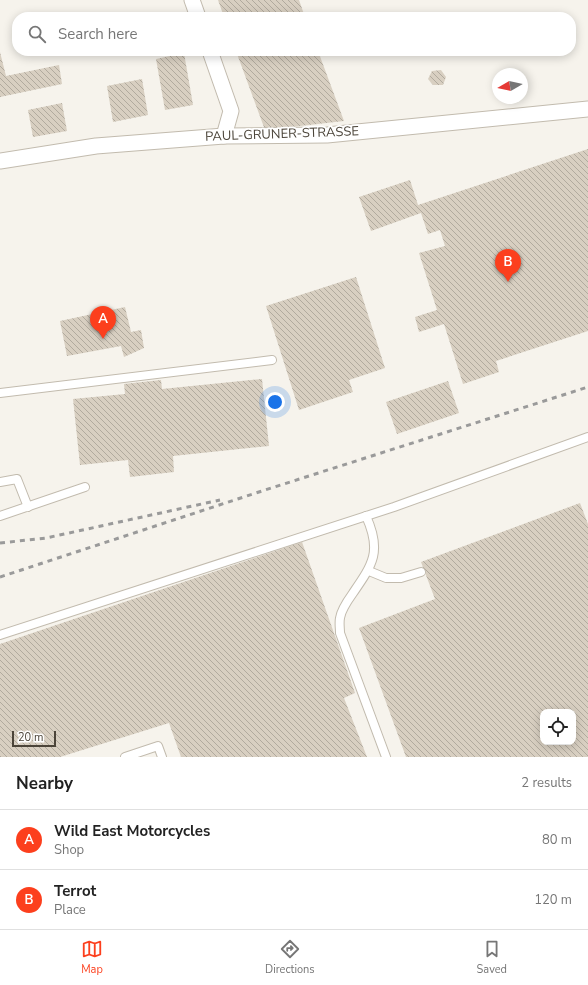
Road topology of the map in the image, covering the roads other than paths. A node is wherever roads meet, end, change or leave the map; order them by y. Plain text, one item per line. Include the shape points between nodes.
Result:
1 (192, 0) edge
2 (196, 12) edge
3 (212, 56) edge
4 (588, 109) edge
5 (224, 136) junction
6 (0, 161) edge
7 (272, 360) dead end
8 (0, 392) edge
9 (588, 437) edge
10 (0, 482) edge
11 (85, 488) dead end
12 (28, 507) junction
13 (0, 516) edge
14 (366, 516) junction
15 (369, 571) junction
16 (420, 572) dead end
17 (0, 635) edge
18 (125, 757) edge
19 (162, 757) edge
20 (386, 757) edge

1 - 2 street
3 - 5 street via 230,110
4 - 5 street, PAUL-GRUNER-STRASSE via 327,135
5 - 6 street, PAUL-GRUNER-STRASSE via 96,146
7 - 8 lane
9 - 14 lane
10 - 12 lane via 17,479
11 - 12 lane
12 - 13 lane
14 - 15 lane via 372,530 375,551
14 - 17 lane
15 - 16 lane via 386,578 401,578
15 - 20 lane via 348,599 340,616 340,634
18 - 19 lane via 158,746

